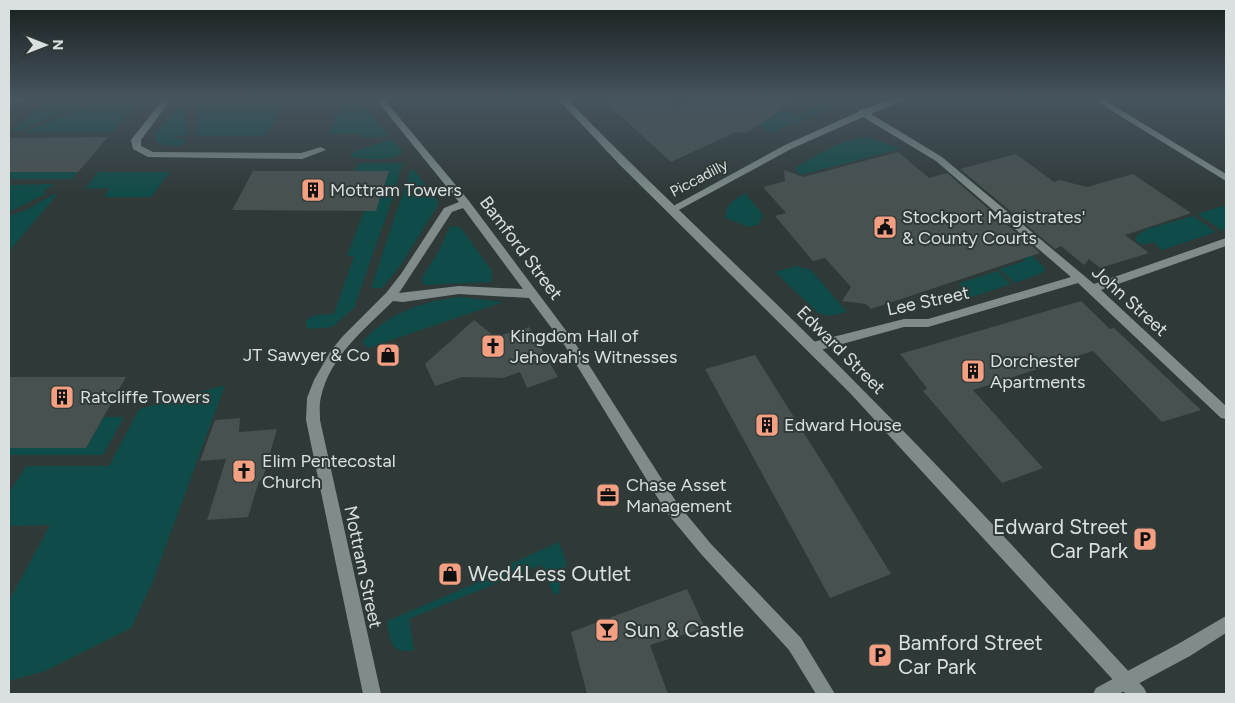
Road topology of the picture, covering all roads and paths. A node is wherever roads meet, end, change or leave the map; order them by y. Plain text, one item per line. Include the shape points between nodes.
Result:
1 (142, 131) edge
2 (406, 131) edge
3 (593, 131) edge
4 (822, 131) edge
5 (893, 131) edge
6 (1150, 131) edge
7 (321, 150) dead end
8 (1225, 176) edge
9 (465, 203) junction
10 (671, 210) junction
11 (1226, 242) edge
12 (1079, 279) junction
13 (1092, 289) junction
14 (533, 294) junction
15 (390, 296) junction
16 (813, 347) junction
17 (1226, 414) edge
18 (1226, 624) edge
19 (1126, 681) junction
20 (372, 694) edge
21 (826, 694) edge
22 (1102, 694) edge
23 (1138, 694) edge

1 - 7 street via 136,147 158,156 302,156
2 - 9 street, Bamford Street
3 - 10 street, Edward Street
4 - 10 street, Piccadilly
5 - 12 street, John Street via 934,155
6 - 8 street
9 - 14 street, Bamford Street
9 - 15 street, Mottram Street via 448,210 420,257
10 - 16 street, Edward Street
11 - 13 street
12 - 13 street, John Street
12 - 16 street, Lee Street via 928,323 904,323
13 - 17 street, John Street
14 - 15 street via 459,290 403,298
14 - 21 street, Bamford Street via 570,343 672,508 795,644
15 - 20 street, Mottram Street via 334,356 314,398 313,420
16 - 19 street, Edward Street via 951,488
18 - 19 street
19 - 22 street
19 - 23 street, Edward Street

